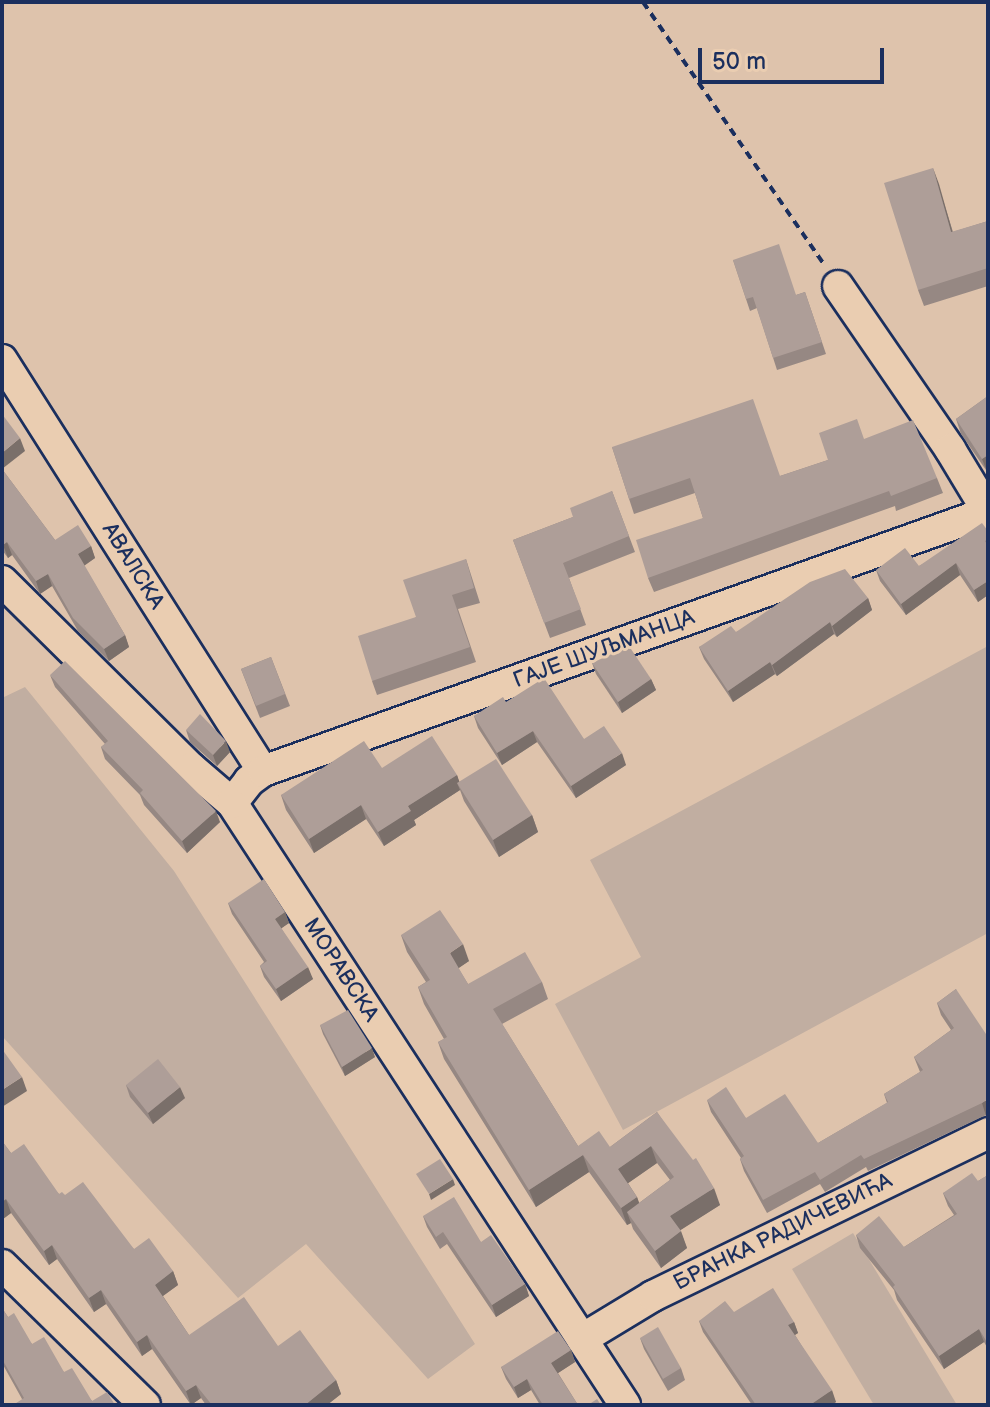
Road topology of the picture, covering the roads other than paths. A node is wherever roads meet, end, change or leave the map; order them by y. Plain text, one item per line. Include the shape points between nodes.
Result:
1 (838, 286) road end
2 (2, 360) edge
3 (988, 512) edge
4 (2, 581) edge
5 (263, 771) junction
6 (232, 803) junction
7 (988, 1133) edge
8 (2, 1265) edge
9 (582, 1339) junction
10 (145, 1405) edge
11 (625, 1405) edge

1 - 3 street, ГАЈЕ ШУЉМАНЦА
2 - 5 street, АВАЛСКА
3 - 5 street, ГАЈЕ ШУЉМАНЦА
4 - 6 street, МОРАВСКА
5 - 6 street, ГАЈЕ ШУЉМАНЦА
6 - 9 street, МОРАВСКА
7 - 9 street, БРАНКА РАДИЧЕВИЋА via 653,1296
8 - 10 street
9 - 11 street, МОРАВСКА

